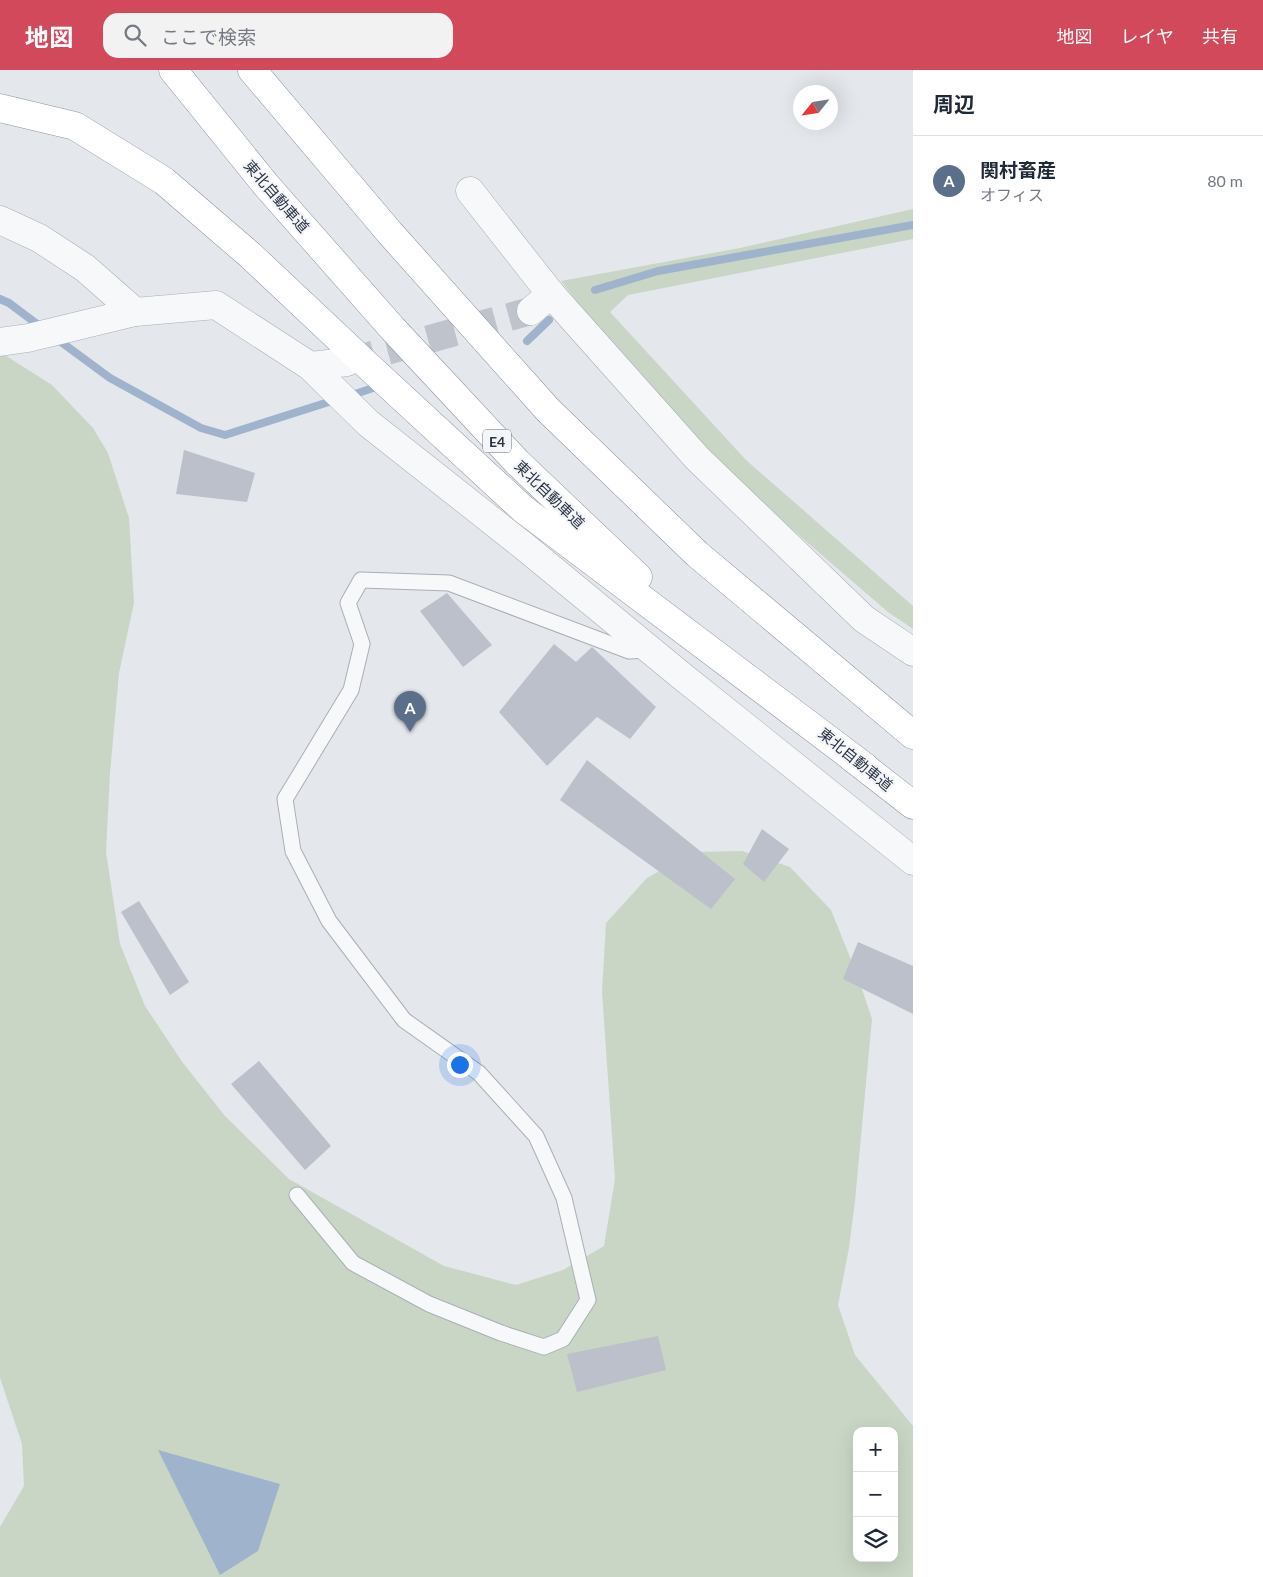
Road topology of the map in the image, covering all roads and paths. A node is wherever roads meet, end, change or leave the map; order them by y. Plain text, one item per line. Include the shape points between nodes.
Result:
1 (173, 70) edge
2 (252, 70) edge
3 (0, 108) edge
4 (470, 191) dead end
5 (0, 220) edge
6 (135, 312) junction
7 (0, 342) edge
8 (347, 362) tunnel mouth
9 (320, 375) junction
10 (651, 650) junction
11 (913, 652) edge
12 (913, 735) edge
13 (865, 767) junction
14 (913, 805) edge
15 (913, 861) edge
16 (297, 1195) dead end

1 - 13 highway, 東北自動車道 / E4 via 266,185 393,329 517,462 680,616
2 - 12 highway via 390,233 548,410 697,554
3 - 13 highway via 75,126 164,181 250,255 523,509
4 - 11 street via 541,302 864,619
5 - 6 street via 38,238 85,268
6 - 7 street
6 - 9 street via 216,305
8 - 9 street
9 - 10 street via 368,422
10 - 15 street
10 - 16 lane via 629,651 449,583 361,580 348,604 362,644 351,690 285,799 293,851 329,921 404,1020 479,1073 536,1136 564,1198 588,1300 563,1339 544,1347 501,1333 429,1304 352,1263
13 - 14 highway, 東北自動車道 / E4

